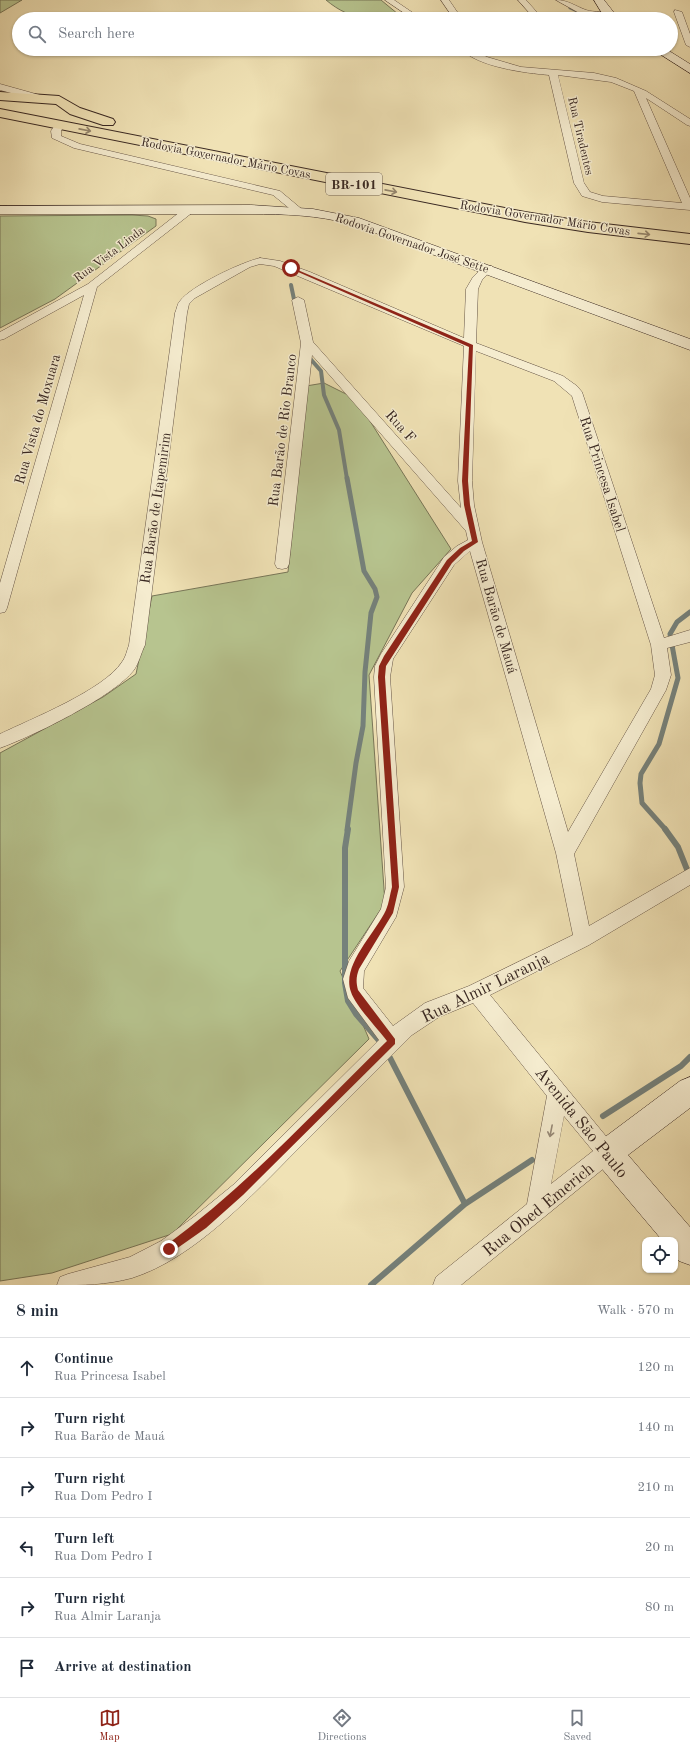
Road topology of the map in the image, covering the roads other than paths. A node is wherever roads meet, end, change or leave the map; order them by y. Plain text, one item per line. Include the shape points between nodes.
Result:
1 (389, 0) edge
2 (445, 0) edge
3 (522, 0) edge
4 (560, 0) edge
5 (599, 0) edge
6 (407, 12) edge
7 (453, 12) edge
8 (533, 12) edge
9 (584, 12) edge
10 (607, 12) edge
11 (678, 12) dead end
12 (690, 45) edge
13 (478, 56) edge
14 (482, 56) edge
15 (669, 56) edge
16 (483, 59) junction
17 (690, 69) edge
18 (553, 73) junction
19 (0, 87) edge
20 (638, 91) junction
21 (6, 96) edge
22 (66, 105) junction
23 (0, 113) edge
24 (57, 119) junction
25 (690, 123) edge
26 (129, 128) junction
27 (689, 207) edge
28 (0, 210) edge
29 (189, 210) junction
30 (299, 211) junction
31 (690, 227) edge
32 (690, 239) edge
33 (276, 263) joint
34 (488, 268) junction
35 (92, 286) junction
36 (298, 300) dead end
37 (0, 337) edge
38 (307, 343) junction
39 (690, 344) edge
40 (471, 346) junction
41 (474, 535) junction
42 (282, 564) dead end
43 (0, 608) edge
44 (690, 636) edge
45 (659, 645) junction
46 (0, 742) edge
47 (565, 853) junction
48 (690, 876) edge
49 (583, 939) junction
50 (476, 992) junction
51 (392, 1042) junction
52 (690, 1091) edge
53 (558, 1093) junction
54 (607, 1153) junction
55 (536, 1211) junction
56 (690, 1250) edge
57 (68, 1285) edge
58 (444, 1285) edge

1 - 6 street
2 - 7 street
3 - 8 street
4 - 9 street
5 - 10 main road
11 - 12 street
13 - 16 street
14 - 16 street
15 - 17 main road
16 - 18 street via 508,68
18 - 20 street via 613,80
18 - 27 street, Rua Tiradentes via 579,184 586,194 602,199
19 - 21 street
20 - 25 street
20 - 27 street
21 - 22 highway via 59,100
21 - 24 highway, Rodovia Governador Mário Covas / BR-101
22 - 24 highway
22 - 26 highway via 80,114
23 - 24 highway, Rodovia Governador Mário Covas / BR-101
24 - 26 highway, Rodovia Governador Mário Covas / BR-101
24 - 30 street via 57,138 77,146 276,192
24 -> 32 highway, Rodovia Governador Mário Covas / BR-101 via 526,217
26 - 31 highway, Rodovia Governador Mário Covas / BR-101 via 522,206
28 - 29 main road, Rodovia Governador José Sette
29 - 30 main road, Rodovia Governador José Sette
29 - 35 street, Rua Vista Linda
30 - 34 main road, Rodovia Governador José Sette via 354,221
33 - 40 street, Rua Princesa Isabel
33 - 46 street, Rua Barão de Itapemirim via 260,261 246,265 199,290 184,303 137,645 128,665 114,680 94,694
34 - 39 main road, Rodovia Governador José Sette via 529,286
34 - 40 street, Rua Barão de Mauá via 472,288
35 - 37 street, Rua Vista Linda
35 - 43 street, Rua Vista do Moxuara
36 - 38 street, Rua Barão de Rio Branco
38 - 41 street, Rua F
38 - 42 street, Rua Barão de Rio Branco
40 - 41 street, Rua Barão de Mauá via 465,481
40 - 45 street, Rua Princesa Isabel via 558,379 574,389 581,403
41 - 47 street, Rua Barão de Mauá
41 - 51 street via 449,561 383,666 395,887 390,911 356,967 352,975 352,984 355,992
44 - 45 street
45 - 47 street, Rua Princesa Isabel via 663,675 658,690
47 - 49 street, Rua Barão de Mauá
48 - 49 street, Rua Almir Laranja
49 - 50 street, Rua Almir Laranja
50 - 51 street, Rua Almir Laranja via 432,1010 417,1019
50 - 53 street, Avenida São Paulo
51 - 57 street, Rua Almir Laranja via 240,1192 203,1224 169,1249 133,1267
52 - 54 main road, Rua Obed Emerich
53 - 54 street, Avenida São Paulo
53 -> 55 street
54 - 55 street, Rua Obed Emerich
54 - 56 main road, Avenida São Paulo
55 - 58 street, Rua Obed Emerich

